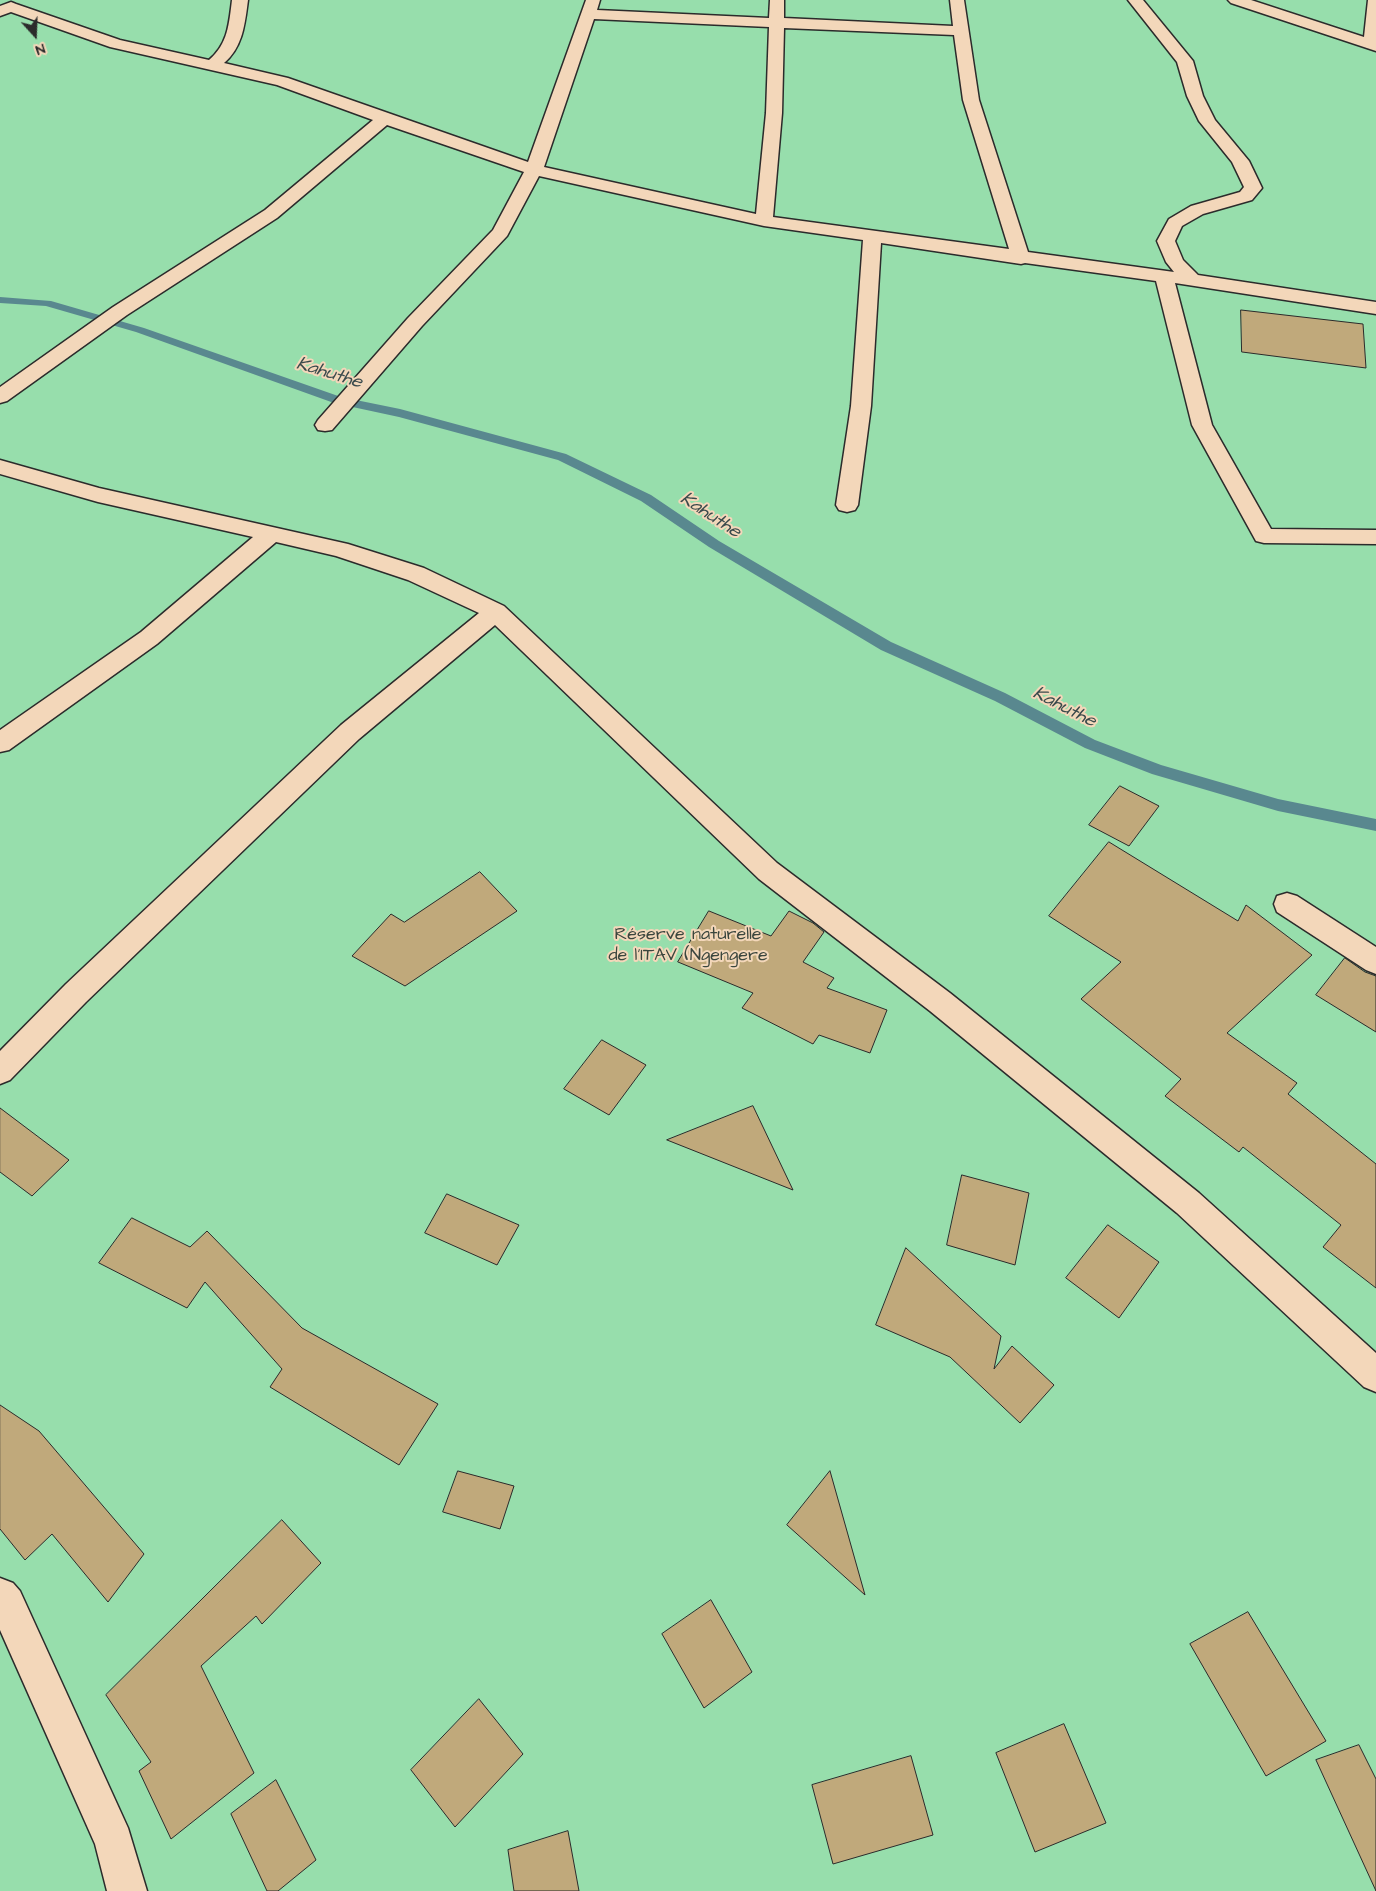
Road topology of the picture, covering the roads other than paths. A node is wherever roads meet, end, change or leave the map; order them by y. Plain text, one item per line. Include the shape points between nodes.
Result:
1 (240, 0) edge
2 (777, 0) edge
3 (958, 0) edge
4 (1135, 0) edge
5 (1236, 0) edge
6 (1376, 0) edge
7 (591, 7) edge
8 (0, 11) edge
9 (776, 24) junction
10 (960, 31) junction
11 (1374, 45) edge
12 (212, 66) junction
13 (385, 118) junction
14 (534, 170) junction
15 (764, 221) junction
16 (872, 236) junction
17 (1021, 258) junction
18 (1164, 277) junction
19 (1192, 280) junction
20 (1376, 308) edge
21 (0, 397) edge
22 (325, 425) dead end
23 (0, 467) edge
24 (847, 505) dead end
25 (271, 534) junction
26 (1376, 537) edge
27 (496, 612) junction
28 (0, 743) edge
29 (1287, 904) dead end
30 (1376, 962) edge
31 (0, 1071) edge
32 (1376, 1375) edge
33 (0, 1596) edge
34 (127, 1891) edge

1 - 12 street via 228,52
2 - 9 street
3 - 10 street
4 - 19 street via 1185,61 1195,96 1207,121 1240,161 1253,188 1246,196 1197,210 1175,223 1166,242 1175,262
5 - 11 street
6 - 11 street
7 - 9 street
7 - 14 street
8 - 12 street via 11,7 116,44
9 - 10 street
9 - 15 street via 774,113
10 - 17 street via 971,100
12 - 13 street via 282,82
13 - 14 street
13 - 21 street via 271,214 120,311
14 - 15 street
14 - 22 street via 501,232 415,322
15 - 16 street
16 - 17 street
16 - 24 street via 861,406
17 - 18 street
18 - 19 street
18 - 26 street via 1202,425 1264,536
19 - 20 street
23 - 25 street via 98,495
25 - 27 street via 340,549 416,574
25 - 28 street via 149,638
27 - 31 street via 350,732 76,993
27 - 32 street via 768,871 940,1002 1188,1203
29 - 30 street
33 - 34 street via 7,1604 114,1842

